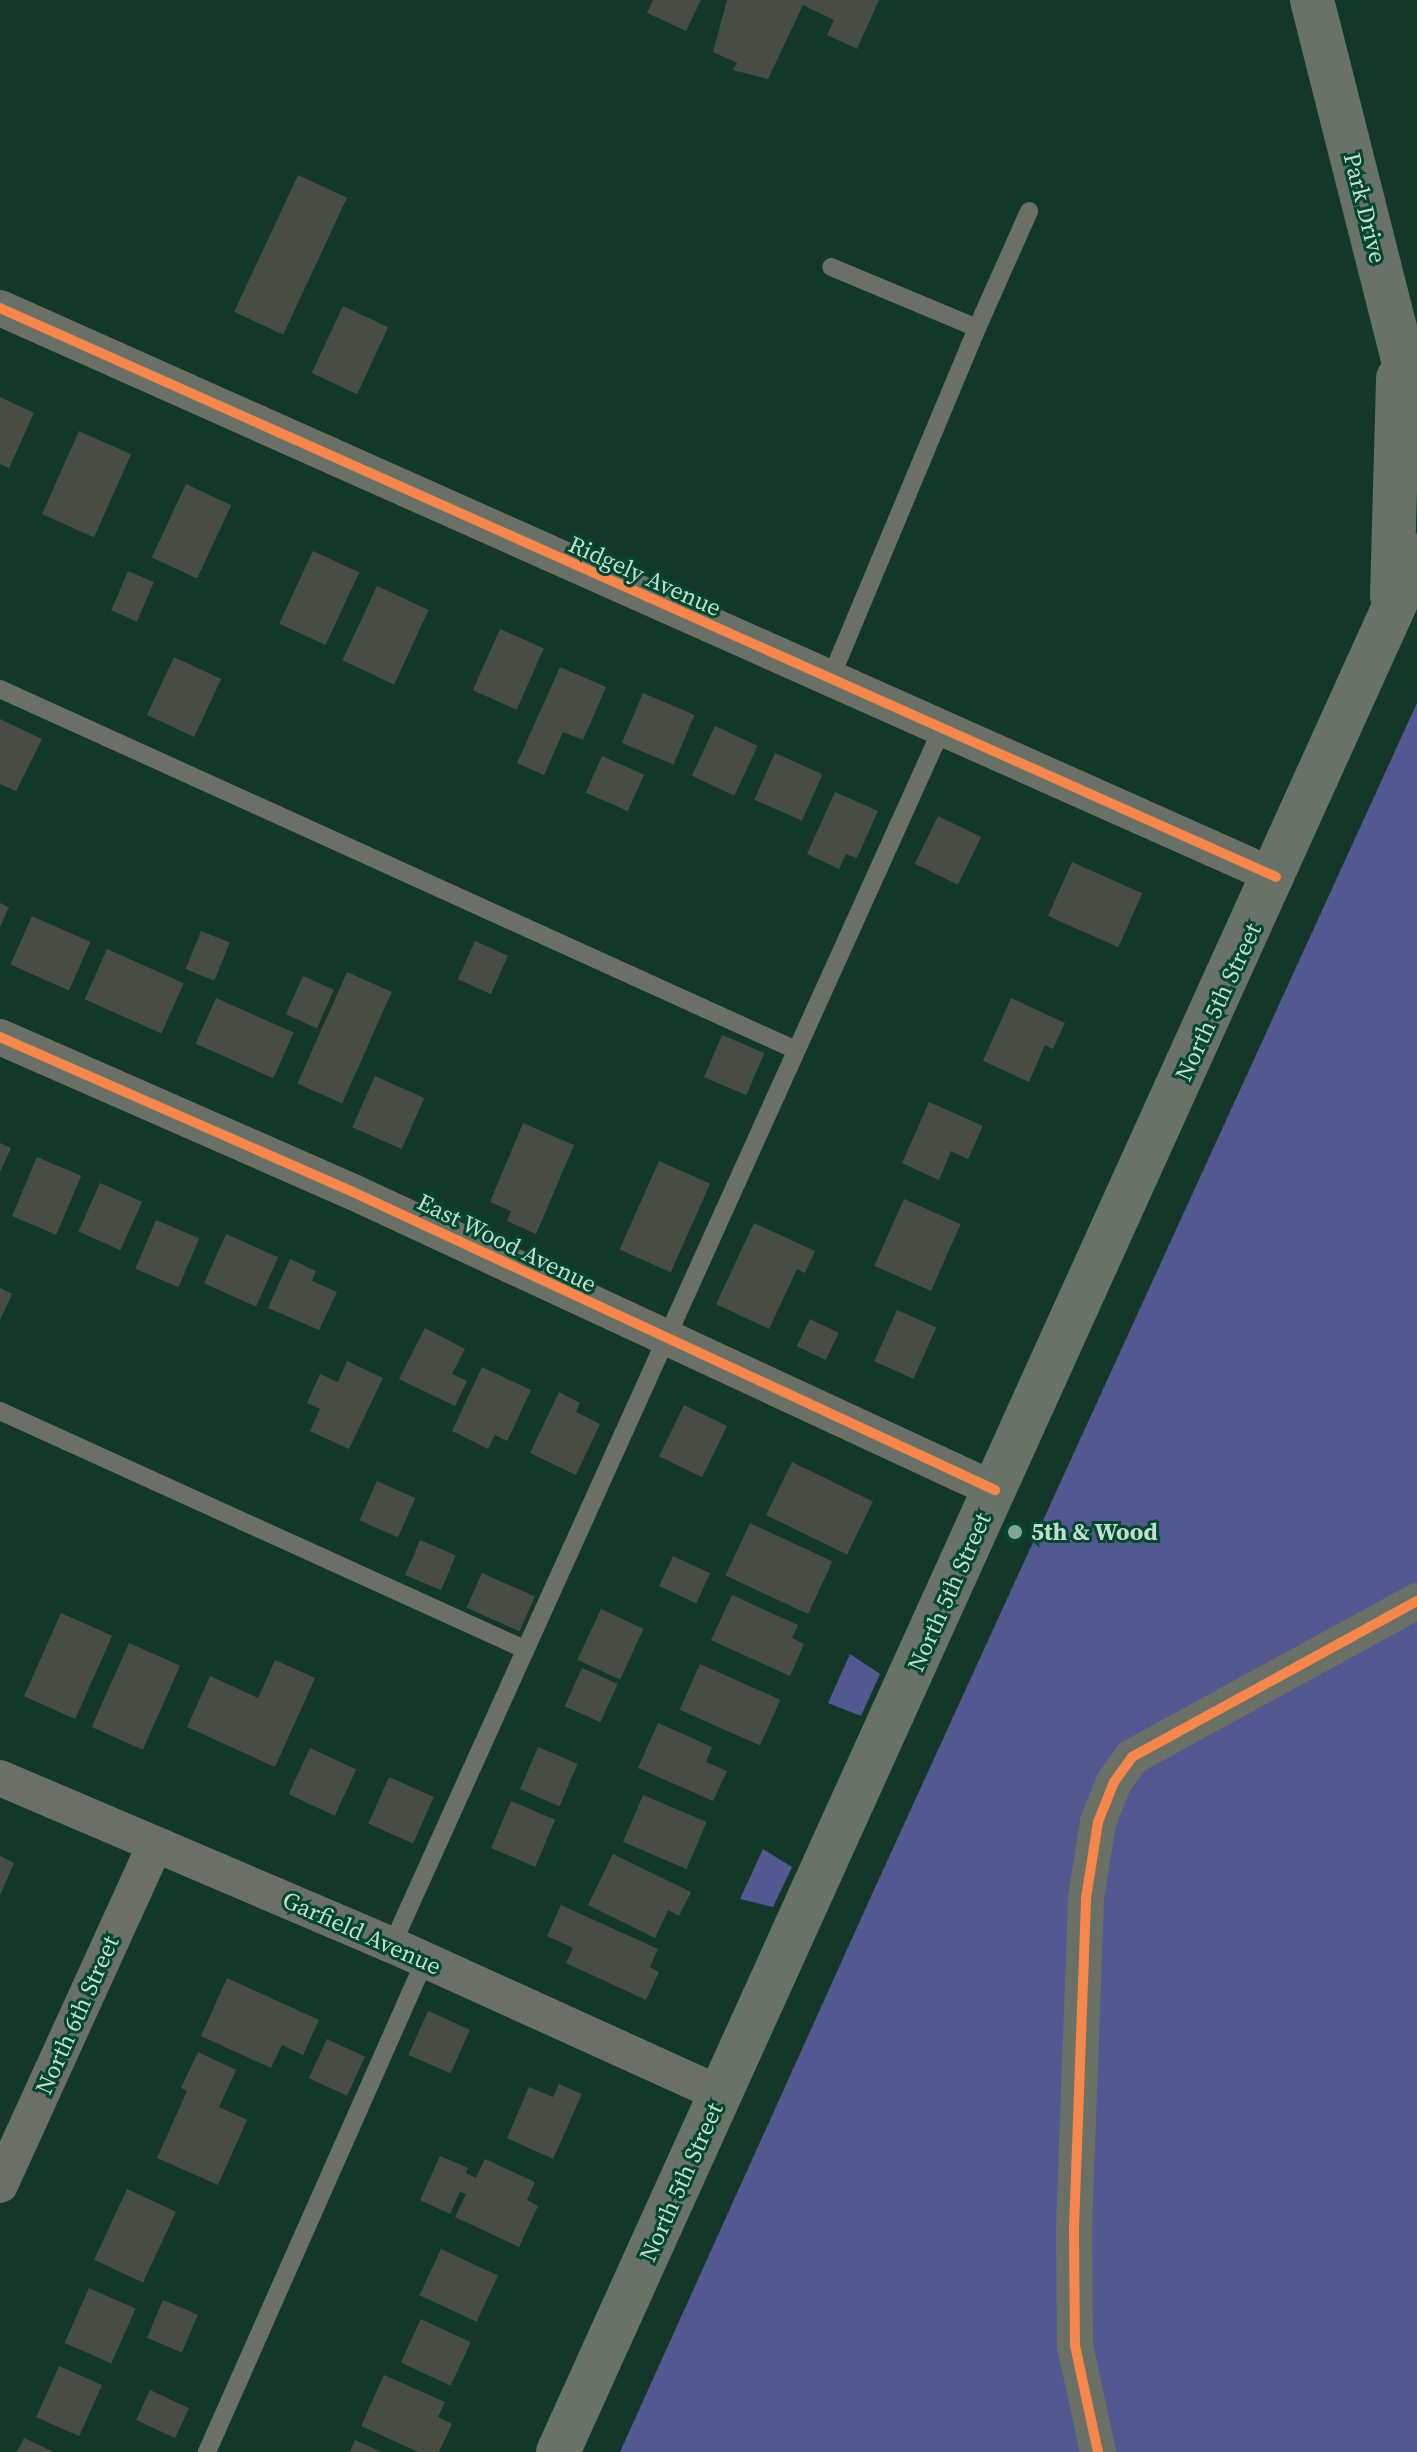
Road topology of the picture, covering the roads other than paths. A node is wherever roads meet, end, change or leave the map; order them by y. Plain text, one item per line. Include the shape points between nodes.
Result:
1 (1312, 0) edge
2 (1346, 128) junction
3 (1029, 211) dead end
4 (831, 267) dead end
5 (1417, 293) edge
6 (0, 308) edge
7 (977, 328) junction
8 (1401, 351) junction
9 (1417, 416) edge
10 (1417, 556) edge
11 (1391, 616) junction
12 (829, 682) junction
13 (0, 689) edge
14 (941, 731) junction
15 (1276, 877) junction
16 (0, 1037) edge
17 (796, 1050) junction
18 (664, 1341) junction
19 (0, 1411) edge
20 (995, 1490) junction
21 (1417, 1601) edge
22 (524, 1649) junction
23 (0, 1778) edge
24 (155, 1845) junction
25 (392, 1945) junction
26 (425, 1960) junction
27 (721, 2094) junction
28 (0, 2185) edge
29 (207, 2452) edge
30 (558, 2452) edge
31 (1098, 2452) edge

1 - 2 main road, Park Drive
2 - 5 main road via 1383,180
2 - 8 main road, Park Drive
3 - 7 lane
4 - 7 lane
6 - 12 street, Ridgely Avenue
7 - 12 lane
8 - 9 main road, Park Drive
8 - 11 main road via 1393,429
10 - 11 main road, North 5th Street
11 - 15 main road, North 5th Street
12 - 14 street, Ridgely Avenue
13 - 17 lane
14 - 15 street, Ridgely Avenue
14 - 17 lane
15 - 20 main road, North 5th Street
16 - 18 street, East Wood Avenue via 353,1192
17 - 18 lane
18 - 20 street, East Wood Avenue
18 - 22 lane
19 - 22 lane
20 - 27 main road, North 5th Street
21 - 31 street via 1132,1757 1114,1782 1098,1822 1086,1898 1074,2228 1075,2346
22 - 25 lane
23 - 24 street, Garfield Avenue
24 - 25 street, Garfield Avenue
24 - 28 street, North 6th Street
25 - 26 street, Garfield Avenue
26 - 27 street, Garfield Avenue
26 - 29 lane
27 - 30 main road, North 5th Street

